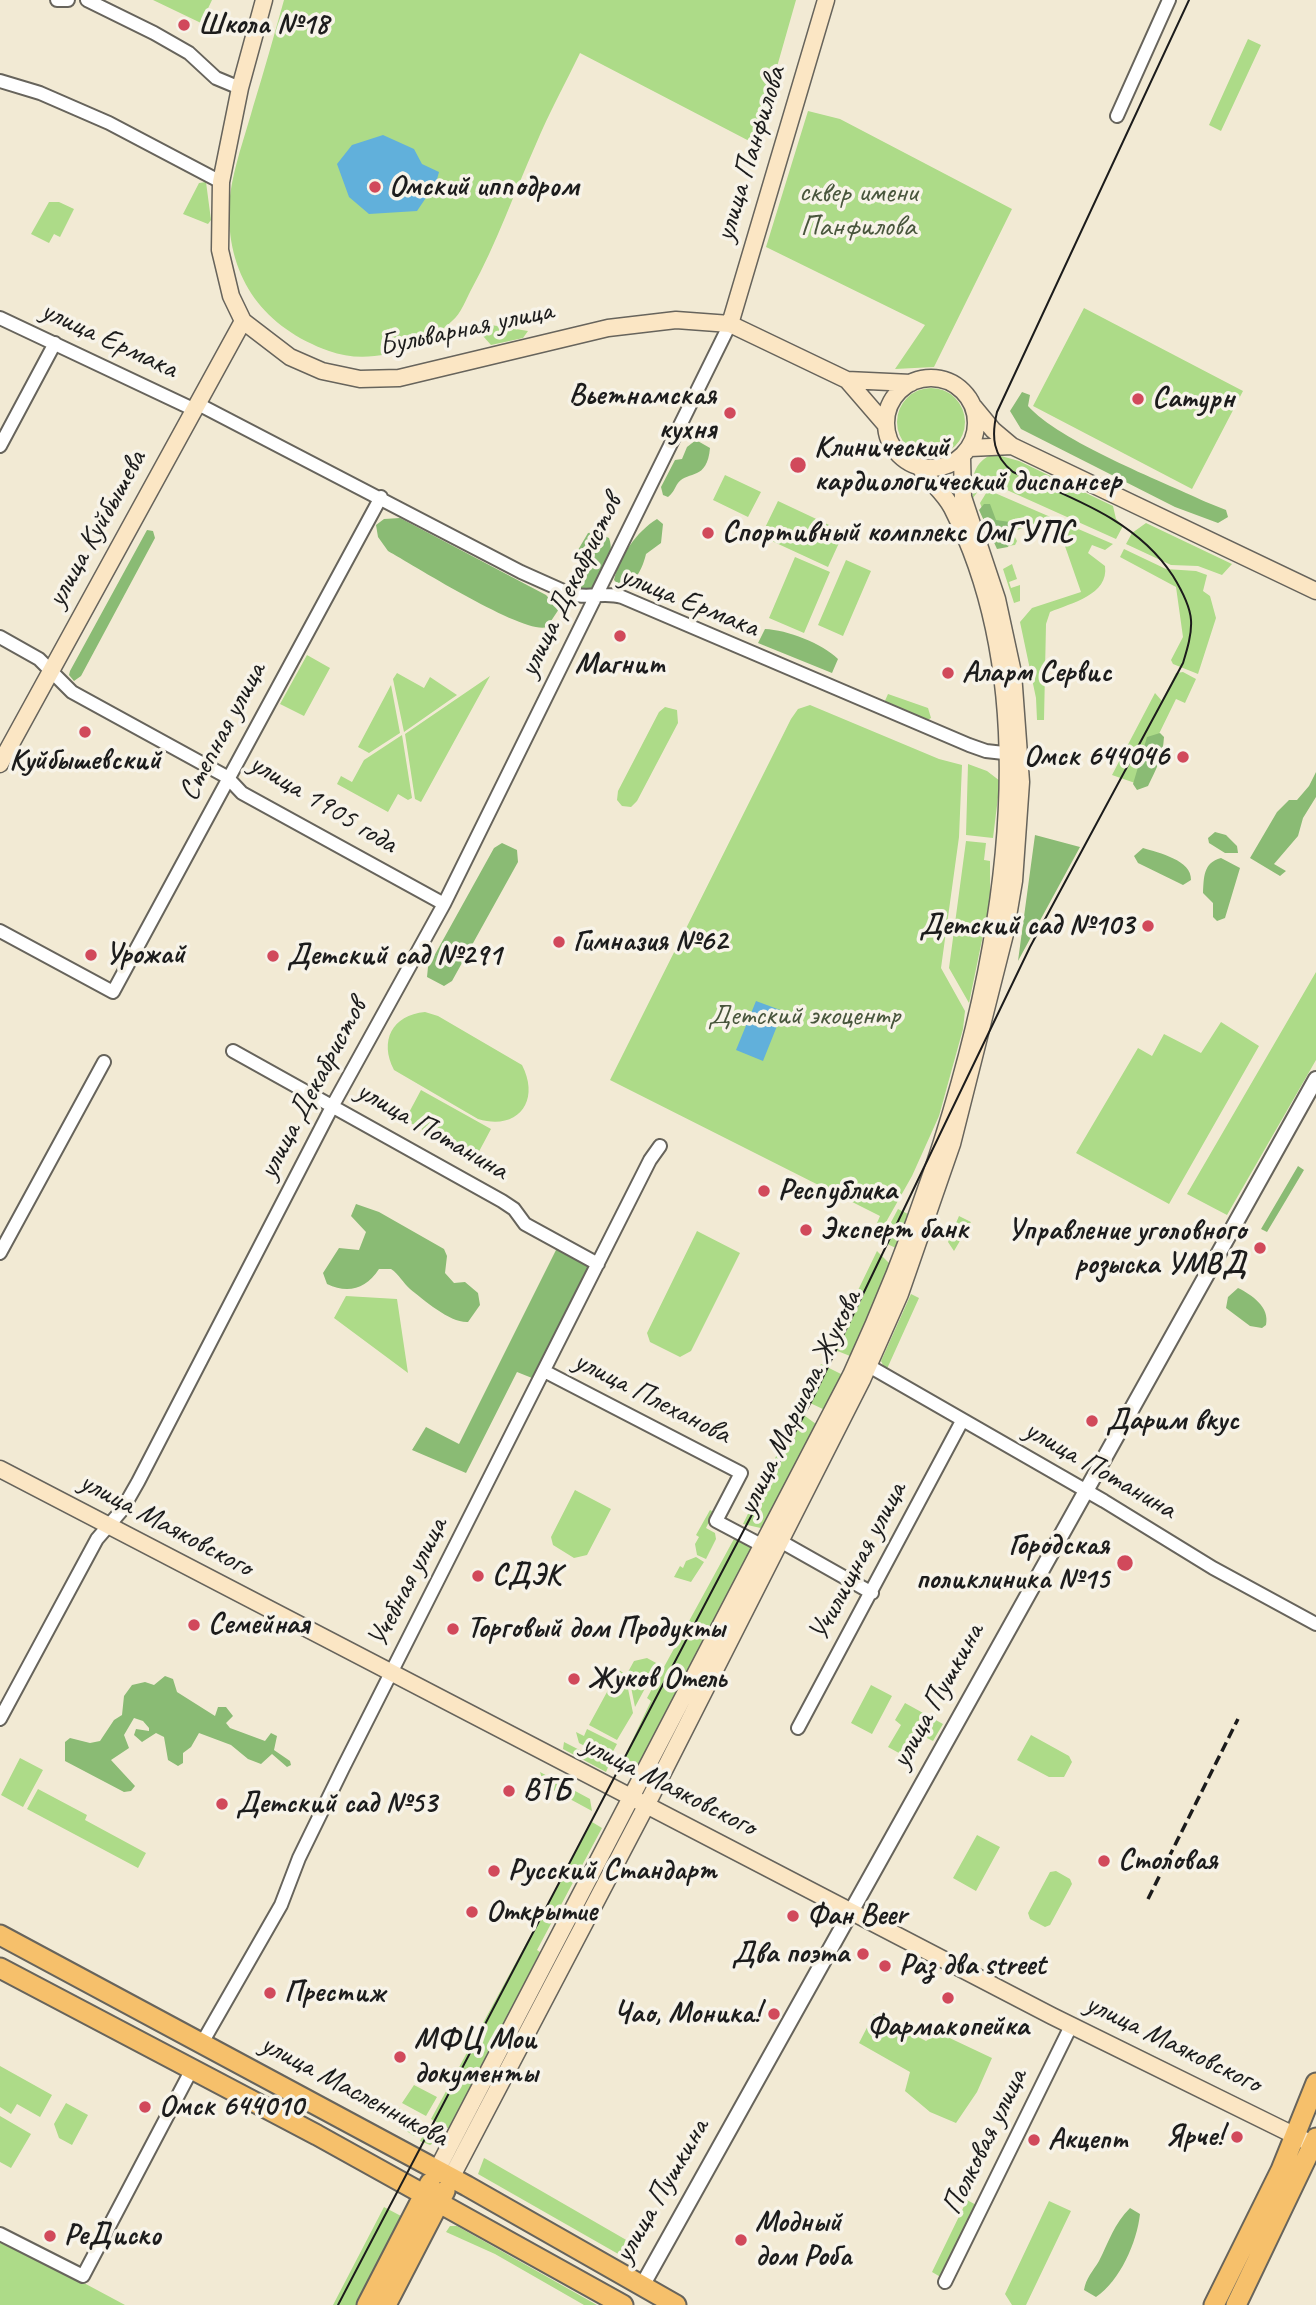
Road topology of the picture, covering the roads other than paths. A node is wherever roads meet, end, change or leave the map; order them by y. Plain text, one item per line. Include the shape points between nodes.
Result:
1 (57, 0) edge
2 (68, 0) edge
3 (87, 0) edge
4 (264, 0) edge
5 (826, 0) edge
6 (1169, 0) edge
7 (0, 67) edge
8 (0, 73) edge
9 (0, 81) edge
10 (240, 88) junction
11 (1117, 116) dead end
12 (221, 182) junction
13 (0, 318) edge
14 (243, 321) junction
15 (730, 324) junction
16 (55, 343) junction
17 (847, 380) junction
18 (911, 383) junction
19 (196, 407) junction
20 (974, 407) junction
21 (885, 424) junction
22 (0, 446) edge
23 (1012, 446) junction
24 (966, 453) junction
25 (919, 466) junction
26 (381, 497) junction
27 (1316, 591) edge
28 (596, 594) junction
29 (0, 637) edge
30 (50, 671) junction
31 (1015, 754) junction
32 (0, 764) edge
33 (227, 777) junction
34 (444, 904) junction
35 (0, 931) edge
36 (233, 1051) dead end
37 (104, 1062) dead end
38 (1316, 1079) edge
39 (333, 1105) junction
40 (660, 1146) dead end
41 (0, 1253) edge
42 (598, 1264) junction
43 (863, 1363) junction
44 (544, 1371) junction
45 (962, 1421) junction
46 (0, 1469) edge
47 (1085, 1490) junction
48 (108, 1526) junction
49 (772, 1546) junction
50 (872, 1593) junction
51 (1316, 1624) edge
52 (392, 1673) junction
53 (0, 1719) edge
54 (798, 1728) dead end
55 (631, 1798) junction
56 (646, 1806) junction
57 (853, 1912) junction
58 (0, 1935) edge
59 (53, 1963) junction
60 (0, 1968) edge
61 (39, 1989) junction
62 (1071, 2026) junction
63 (202, 2043) junction
64 (185, 2065) junction
65 (1316, 2083) edge
66 (1310, 2141) edge
67 (444, 2174) junction
68 (432, 2197) junction
69 (0, 2234) edge
70 (582, 2252) junction
71 (569, 2274) junction
72 (945, 2282) dead end
73 (642, 2286) junction
74 (367, 2305) edge
75 (386, 2305) edge
76 (623, 2305) edge
77 (632, 2305) edge
78 (676, 2305) edge
79 (1214, 2305) edge
80 (1236, 2305) edge

1 - 2 street
3 - 10 street via 189,53 216,78
4 - 10 main road, Бульварная улица
5 - 15 main road, улица Панфилова
6 - 11 street
7 - 8 street
9 - 12 street via 109,123
10 - 12 main road, Бульварная улица
12 - 14 main road, Бульварная улица via 220,250 231,296
13 - 16 street, улица Ермака
14 - 15 main road, Бульварная улица via 290,357 322,371 360,379 399,378 649,321
14 - 19 main road, улица Куйбышева
15 - 17 main road, Бульварная улица
15 - 28 street, улица Декабристов
16 - 19 street, улица Ермака
16 - 22 street
17 - 18 main road, Бульварная улица
17 - 21 main road, Бульварная улица
18 - 20 main road via 940,379 954,384
18 - 21 main road via 888,407
19 - 26 street, улица Ермака
19 - 30 main road, улица Куйбышева
20 - 23 main road
20 - 24 main road via 976,433
21 - 25 main road via 893,448
23 - 24 main road
23 - 27 main road
24 - 25 main road via 938,469
24 - 31 main road, улица Маршала Жукова via 963,497 1003,621 1013,673
25 - 31 main road, улица Маршала Жукова via 950,504 986,602
26 - 28 street, улица Ермака via 576,597
26 - 33 street, Степная улица
28 - 31 street, улица Ермака via 627,599 969,745
28 - 34 street, улица Декабристов
29 - 30 street, улица 1905 года
30 - 32 main road, улица Куйбышева
30 - 33 street, улица 1905 года via 72,692
31 - 43 main road, улица Маршала Жукова via 1002,879 968,1043 919,1211
33 - 34 street, улица 1905 года via 242,793
33 - 35 street, Степная улица via 113,992
34 - 39 street, улица Декабристов
36 - 39 street, улица Потанина
37 - 41 street
38 - 47 street, улица Пушкина
39 - 42 street, улица Потанина via 502,1201 525,1224
39 - 48 street, улица Декабристов via 146,1467
40 - 42 street, Учебная улица
42 - 44 street, Учебная улица
43 - 45 street, улица Потанина
43 - 49 main road, улица Маршала Жукова
44 - 49 street, улица Плеханова via 741,1473 716,1521
44 - 52 street, Учебная улица
45 - 47 street, улица Потанина
45 - 50 street, Училищная улица
46 - 48 main road, улица Маяковского
47 - 51 street, улица Потанина
47 - 57 street, улица Пушкина
48 - 52 main road, улица Маяковского
48 - 53 street, улица Декабристов via 67,1592
49 - 50 street
49 - 55 main road, улица Маршала Жукова
49 - 56 main road, улица Маршала Жукова
50 - 54 street, Училищная улица
52 - 55 main road, улица Маяковского
52 - 63 street, Учебная улица via 299,1858 281,1905
55 - 56 main road, улица Маяковского
55 - 67 main road, улица Маршала Жукова
56 - 57 main road, улица Маяковского
56 - 67 main road, улица Маршала Жукова
57 - 62 main road, улица Маяковского
57 - 73 street, улица Пушкина
58 - 59 main road, улица Масленникова
59 - 61 main road via 52,1979
59 - 63 main road, улица Масленникова
60 - 61 main road, улица Масленникова
61 - 64 main road, улица Масленникова
62 - 66 main road, улица Маяковского
62 - 72 street, Полковая улица
63 - 64 main road
63 - 67 main road, улица Масленникова
64 - 68 main road, улица Масленникова
64 - 69 street via 83,2276
65 - 66 main road
66 - 79 main road
66 - 80 main road
67 - 68 main road, улица Маршала Жукова
67 - 70 main road, улица Масленникова
68 - 71 main road, улица Масленникова
68 - 74 main road, улица Маршала Жукова
68 - 75 main road, улица Маршала Жукова
70 - 71 main road via 581,2266
70 - 73 main road, улица Масленникова
71 - 76 main road, улица Масленникова
73 - 77 main road, улица Пушкина
73 - 78 main road, улица Масленникова

